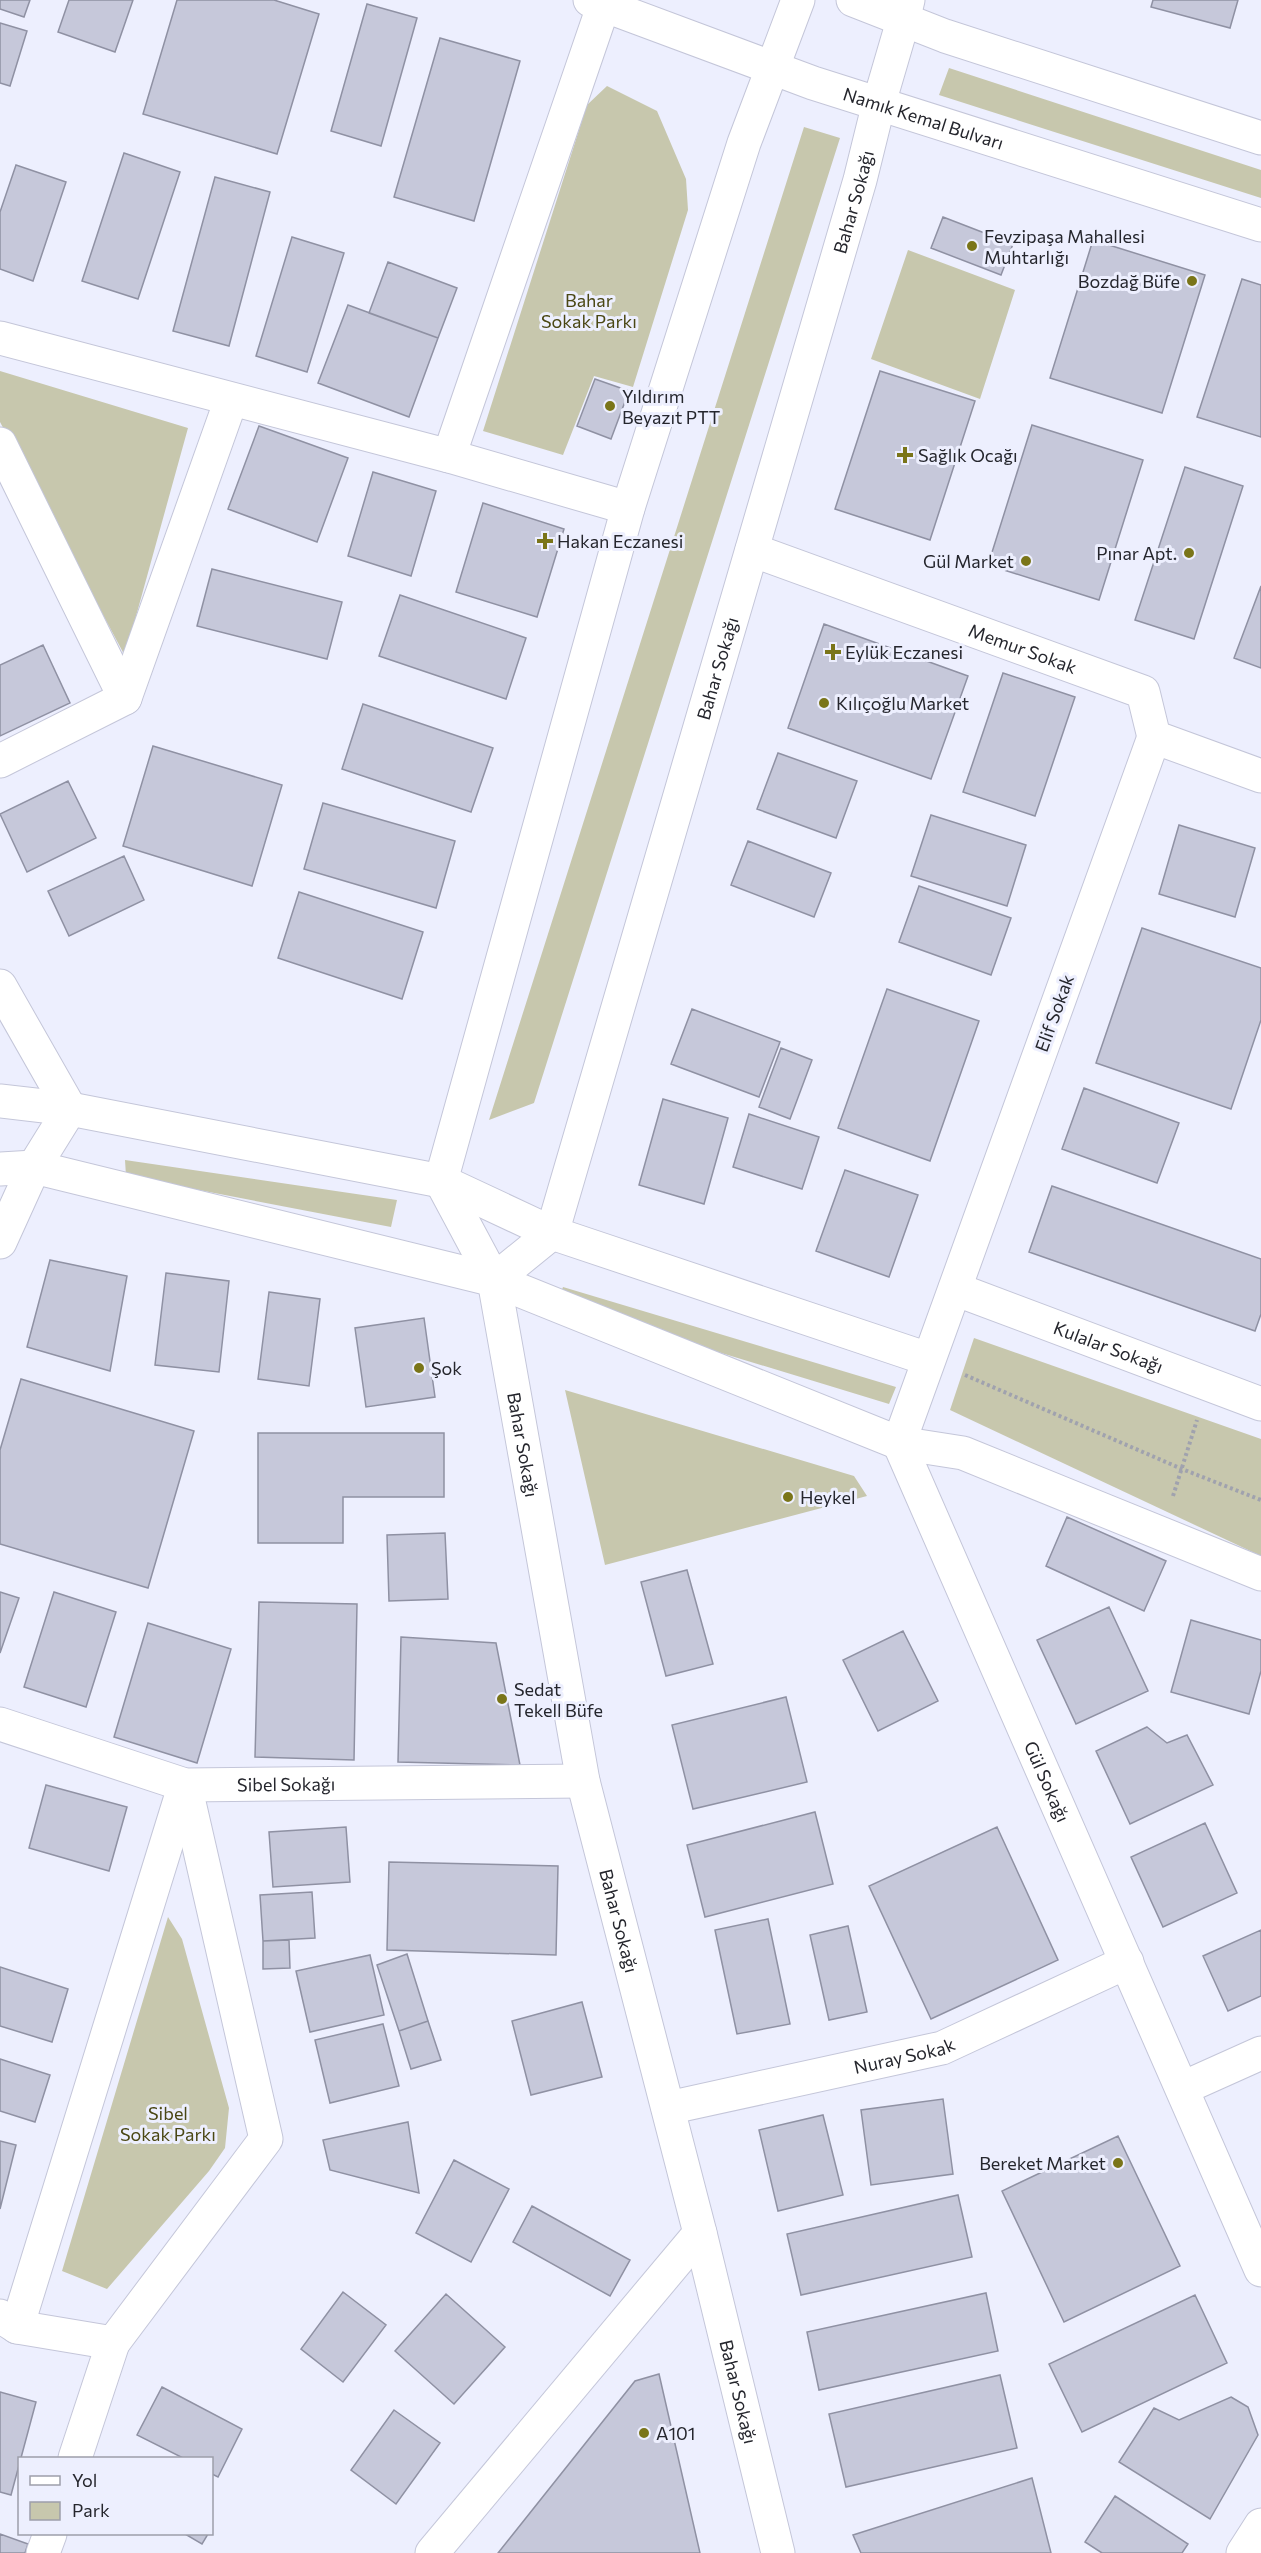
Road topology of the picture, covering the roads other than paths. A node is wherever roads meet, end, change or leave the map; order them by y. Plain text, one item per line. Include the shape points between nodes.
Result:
1 (798, 0) edge
2 (853, 0) edge
3 (597, 2) edge
4 (906, 10) edge
5 (772, 69) junction
6 (879, 103) junction
7 (1261, 138) edge
8 (1261, 225) edge
9 (0, 338) edge
10 (231, 400) junction
11 (0, 444) edge
12 (449, 456) junction
13 (628, 508) junction
14 (752, 550) junction
15 (125, 698) junction
16 (1154, 737) junction
17 (0, 761) edge
18 (1261, 776) edge
19 (0, 986) edge
20 (0, 1101) edge
21 (70, 1109) junction
22 (34, 1167) junction
23 (0, 1169) edge
24 (441, 1181) junction
25 (552, 1233) junction
26 (0, 1242) edge
27 (494, 1280) junction
28 (955, 1288) junction
29 (928, 1359) junction
30 (1261, 1404) edge
31 (899, 1443) junction
32 (1261, 1574) edge
33 (0, 1724) edge
34 (583, 1781) junction
35 (185, 1785) junction
36 (1127, 1962) junction
37 (1261, 2053) edge
38 (1183, 2088) junction
39 (668, 2108) junction
40 (700, 2234) junction
41 (1261, 2270) edge
42 (9, 2322) edge
43 (113, 2343) junction
44 (75, 2457) edge
45 (1261, 2524) edge
46 (50, 2535) edge
47 (44, 2553) edge
48 (432, 2553) edge
49 (778, 2553) edge
50 (1244, 2553) edge

1 - 5 street
2 - 4 street
3 - 5 street, Namık Kemal Bulvarı
3 - 12 street
4 - 6 street, Bahar Sokağı
4 - 7 street
5 - 6 street, Namık Kemal Bulvarı
5 - 13 street via 744,143
6 - 8 street, Namık Kemal Bulvarı
6 - 14 street, Bahar Sokağı
9 - 10 street
10 - 12 street
10 - 15 street
11 - 15 street
12 - 13 street
13 - 24 street
14 - 16 street, Memur Sokak via 1143,692
14 - 25 street, Bahar Sokağı
15 - 17 street
16 - 18 street
16 - 28 street, Elif Sokak
19 - 21 street
20 - 21 street
21 - 22 street
21 - 24 street
22 - 23 street
22 - 26 street
22 - 27 street
24 - 25 street
24 - 27 street, Bahar Sokağı
25 - 27 street
25 - 29 street
27 - 31 street
27 - 34 street, Bahar Sokağı
28 - 29 street
28 - 30 street, Kulalar Sokağı
29 - 31 street
31 - 32 street via 963,1454
31 - 36 street, Gül Sokağı
33 - 35 street, Sibel Sokağı
34 - 35 street, Sibel Sokağı
34 - 39 street, Bahar Sokağı
35 - 42 street
35 - 43 street via 266,2139
36 - 38 street, Gül Sokağı
36 - 39 street, Nuray Sokak via 942,2048
37 - 38 street
38 - 41 street, Gül Sokağı
39 - 40 street, Bahar Sokağı
40 - 48 street
40 - 49 street, Bahar Sokağı
42 - 43 street
43 - 44 street
45 - 50 street
46 - 47 street

